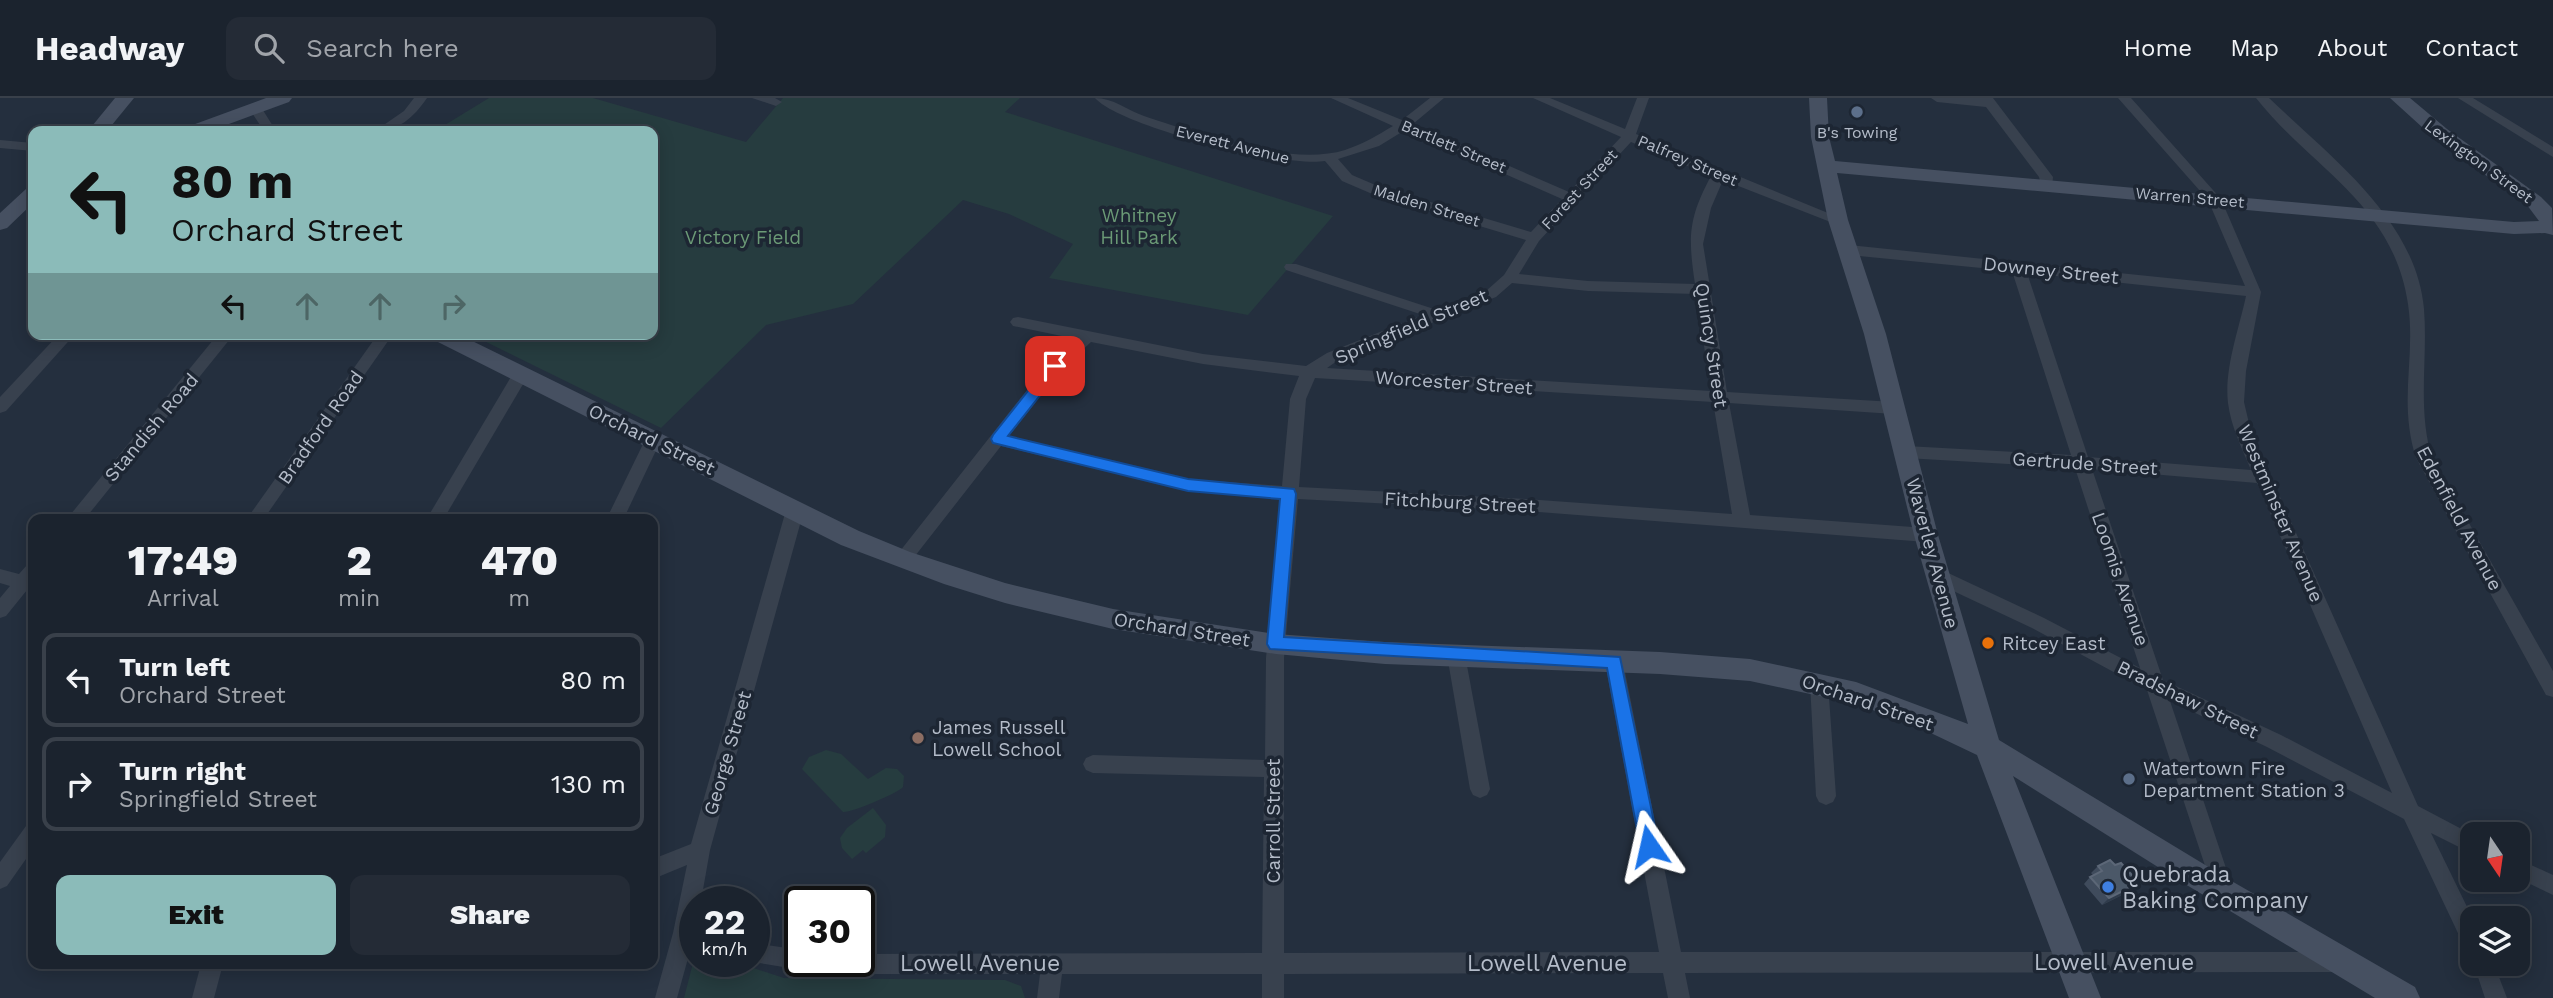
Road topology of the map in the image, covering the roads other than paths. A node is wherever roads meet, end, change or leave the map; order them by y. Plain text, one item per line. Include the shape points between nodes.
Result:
1 (125, 98) edge
2 (283, 98) edge
3 (421, 98) edge
4 (758, 98) edge
5 (1101, 98) edge
6 (1337, 98) edge
7 (1438, 98) edge
8 (1539, 98) edge
9 (1643, 98) edge
10 (1818, 98) edge
11 (1937, 98) edge
12 (2124, 98) edge
13 (2262, 98) edge
14 (2399, 98) edge
15 (2464, 98) edge
16 (1987, 100) edge
17 (776, 102) dead end
18 (256, 110) junction
19 (1406, 124) junction
20 (102, 126) edge
21 (209, 126) edge
22 (267, 126) edge
23 (389, 126) edge
24 (1629, 136) junction
25 (0, 144) edge
26 (28, 147) edge
27 (2553, 153) edge
28 (1330, 159) junction
29 (1826, 166) junction
30 (1719, 174) junction
31 (2047, 184) junction
32 (2516, 188) junction
33 (1569, 197) junction
34 (28, 198) edge
35 (2214, 199) junction
36 (2553, 205) edge
37 (2376, 215) junction
38 (1838, 220) junction
39 (0, 224) edge
40 (2553, 227) edge
41 (1534, 238) junction
42 (1849, 250) junction
43 (2017, 266) junction
44 (1291, 267) dead end
45 (1509, 278) junction
46 (1702, 289) junction
47 (2254, 292) junction
48 (1438, 315) junction
49 (1018, 322) dead end
50 (1086, 338) junction
51 (62, 340) edge
52 (222, 340) edge
53 (382, 340) edge
54 (452, 340) edge
55 (1309, 372) junction
56 (521, 374) junction
57 (1722, 399) junction
58 (0, 407) edge
59 (1895, 408) junction
60 (998, 439) junction
61 (653, 440) junction
62 (1906, 452) junction
63 (2081, 462) junction
64 (2263, 477) junction
65 (1288, 494) junction
66 (796, 510) junction
67 (79, 514) edge
68 (258, 514) edge
69 (438, 514) edge
70 (617, 514) edge
71 (1742, 519) junction
72 (1927, 535) junction
73 (902, 560) junction
74 (0, 576) edge
75 (1938, 576) junction
76 (28, 579) edge
77 (28, 581) edge
78 (0, 611) edge
79 (1276, 644) junction
80 (1456, 655) junction
81 (1614, 662) junction
82 (1819, 683) junction
83 (2157, 686) junction
84 (2553, 689) edge
85 (1988, 748) junction
86 (1093, 764) dead end
87 (1273, 769) junction
88 (1480, 789) dead end
89 (1826, 796) dead end
90 (2412, 815) junction
91 (28, 839) edge
92 (2460, 839) edge
93 (700, 850) junction
94 (658, 867) edge
95 (2530, 874) edge
96 (0, 879) edge
97 (2553, 885) edge
98 (695, 886) edge
99 (2223, 892) junction
100 (2460, 914) edge
101 (770, 956) edge
102 (2071, 961) junction
103 (679, 962) edge
104 (1673, 962) junction
105 (2341, 962) junction
106 (1044, 963) junction
107 (1273, 963) junction
108 (211, 969) edge
109 (2488, 976) edge
110 (203, 998) edge
111 (666, 998) edge
112 (1048, 998) edge
113 (1273, 998) edge
114 (1679, 998) edge
115 (2085, 998) edge
116 (2404, 998) edge
117 (2496, 998) edge

1 - 20 street
2 - 18 street
3 - 23 street via 409,114
4 - 17 street
5 - 28 street, Everett Avenue via 1125,113 1224,144 1273,157
6 - 19 street, Bartlett Street
7 - 19 street, Everett Avenue
8 - 24 street, Palfrey Street
9 - 24 street, Forest Street
10 - 29 street, Waverley Avenue
11 - 16 street
12 - 35 street
13 - 37 street, Edenfield Avenue
14 - 32 street, Lexington Street
15 - 27 street
16 - 31 street
18 - 21 street
18 - 22 street
19 - 28 street, Everett Avenue via 1372,145
19 - 33 street, Bartlett Street
24 - 30 street, Palfrey Street
24 - 33 street, Forest Street
25 - 26 street
28 - 41 street, Malden Street via 1347,178 1375,190
29 - 31 street, Warren Street
29 - 38 street, Waverley Avenue
30 - 38 street, Palfrey Street
30 - 46 street, Quincy Street via 1699,219 1696,244
31 - 35 street, Warren Street
32 - 36 street
32 - 40 street, Lexington Street via 2542,208
33 - 41 street, Forest Street
34 - 39 street
35 - 37 street, Warren Street
35 - 47 street
37 - 40 street, Warren Street
37 - 84 street, Edenfield Avenue via 2412,282 2417,341 2412,410 2424,460
38 - 42 street, Waverley Avenue
41 - 45 street, Forest Street
42 - 43 street, Downey Street
42 - 59 street, Waverley Avenue
43 - 47 street, Downey Street
43 - 63 street, Loomis Avenue
44 - 48 street
45 - 46 street, Springfield Street
45 - 48 street, Springfield Street via 1491,294
46 - 57 street, Quincy Street
47 - 64 street, Westminster Avenue via 2236,402 2243,432
48 - 55 street, Springfield Street via 1355,346
49 - 50 street, Worcester Street
50 - 55 street, Worcester Street
50 - 60 street via 1055,366
51 - 58 street
52 - 67 street, Standish Road
53 - 68 street, Bradford Road
54 - 56 street, Orchard Street
55 - 57 street, Worcester Street
55 - 65 street via 1298,399
56 - 61 street, Orchard Street
56 - 69 street
57 - 59 street, Worcester Street
57 - 71 street, Quincy Street
59 - 62 street, Waverley Avenue
60 - 65 street, Fitchburg Street via 1188,485
60 - 73 street
61 - 66 street, Orchard Street
61 - 70 street
62 - 63 street, Gertrude Street
62 - 72 street, Waverley Avenue
63 - 64 street, Gertrude Street
63 - 83 street, Loomis Avenue
64 - 90 street, Westminster Avenue
65 - 71 street, Fitchburg Street
65 - 79 street
66 - 73 street, Orchard Street
66 - 93 street, George Street
71 - 72 street, Fitchburg Street
72 - 75 street, Waverley Avenue
73 - 79 street, Orchard Street via 1042,602
74 - 76 street
75 - 83 street, Bradshaw Street
75 - 85 street, Waverley Avenue
77 - 78 street
79 - 80 street, Orchard Street
79 - 87 street, Carroll Street
80 - 81 street, Orchard Street
80 - 88 street
81 - 82 street, Orchard Street via 1757,670
81 - 104 street
82 - 85 street, Orchard Street via 1894,708
82 - 89 street
83 - 90 street, Bradshaw Street via 2274,741
83 - 99 street, Loomis Avenue
85 - 99 street, Orchard Street
85 - 102 street, Waverley Avenue
86 - 87 street
87 - 107 street, Carroll Street
90 - 92 street, Bradshaw Street
90 - 100 street, Westminster Avenue
91 - 96 street
93 - 94 street
93 - 98 street, George Street
95 - 97 street
99 - 105 street, Orchard Street
101 - 106 street, Lowell Avenue via 819,964
102 - 104 street, Lowell Avenue
102 - 105 street, Lowell Avenue
102 - 115 street, Waverley Avenue
103 - 111 street, George Street
104 - 107 street, Lowell Avenue
104 - 114 street
105 - 116 street, Orchard Street
106 - 107 street, Lowell Avenue
106 - 112 street
107 - 113 street, Carroll Street
108 - 110 street
109 - 117 street

